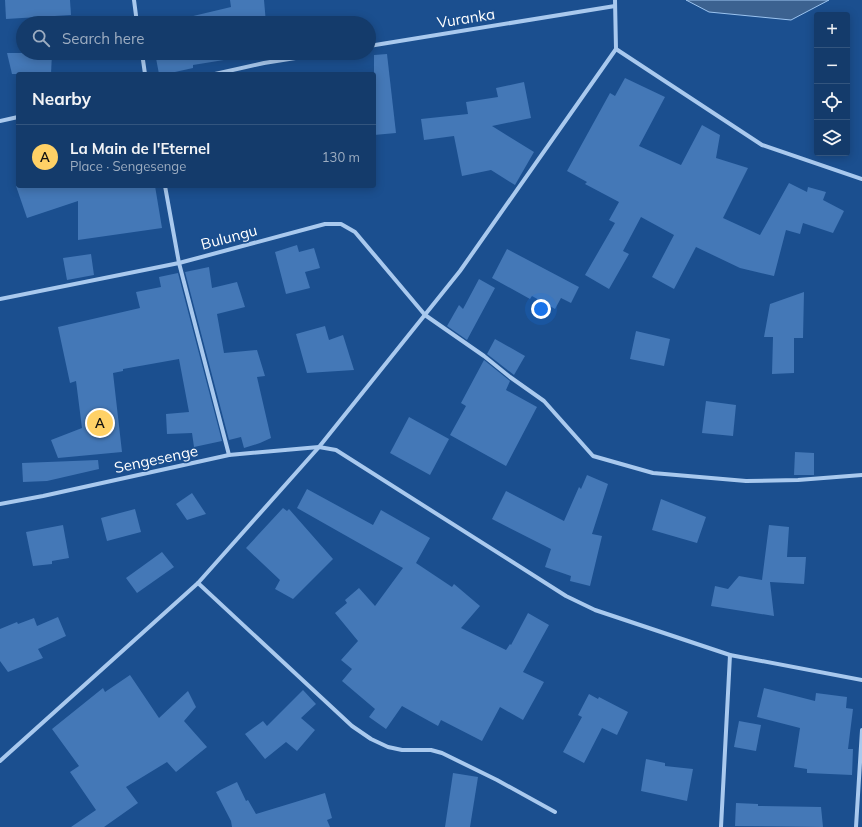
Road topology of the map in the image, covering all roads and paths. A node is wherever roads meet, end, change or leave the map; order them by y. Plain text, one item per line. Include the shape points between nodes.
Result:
1 (134, 0) edge
2 (615, 0) edge
3 (615, 6) junction
4 (136, 16) edge
5 (376, 45) edge
6 (616, 49) junction
7 (143, 60) edge
8 (283, 60) edge
9 (145, 72) edge
10 (224, 72) edge
11 (16, 117) edge
12 (0, 121) edge
13 (862, 179) edge
14 (165, 188) edge
15 (179, 263) junction
16 (0, 299) edge
17 (425, 315) junction
18 (319, 448) junction
19 (229, 455) junction
20 (862, 475) edge
21 (0, 504) edge
22 (198, 584) junction
23 (730, 656) junction
24 (862, 680) edge
25 (862, 730) edge
26 (0, 761) edge
27 (555, 812) dead end
28 (722, 827) edge
29 (856, 827) edge

1 - 4 street
2 - 3 street
3 - 5 street, Vuranka
3 - 6 street
6 - 13 street via 762,145
6 - 17 street via 460,271
7 - 9 street
8 - 10 street
11 - 12 street
14 - 15 street
15 - 16 street, Bulungu
15 - 17 street, Bulungu via 325,224 341,224 355,232
15 - 19 street
17 - 18 street
17 - 20 street, Bulungu via 544,401 593,456 653,473 746,481
18 - 19 street, Sengesenge
18 - 22 street
18 - 23 street, Sengesenge via 336,450 566,596 595,610
19 - 21 street, Sengesenge
22 - 26 street
22 - 27 street via 352,726 371,739 402,750 431,750 442,753
23 - 24 street, Sengesenge
23 - 28 street
25 - 29 street

